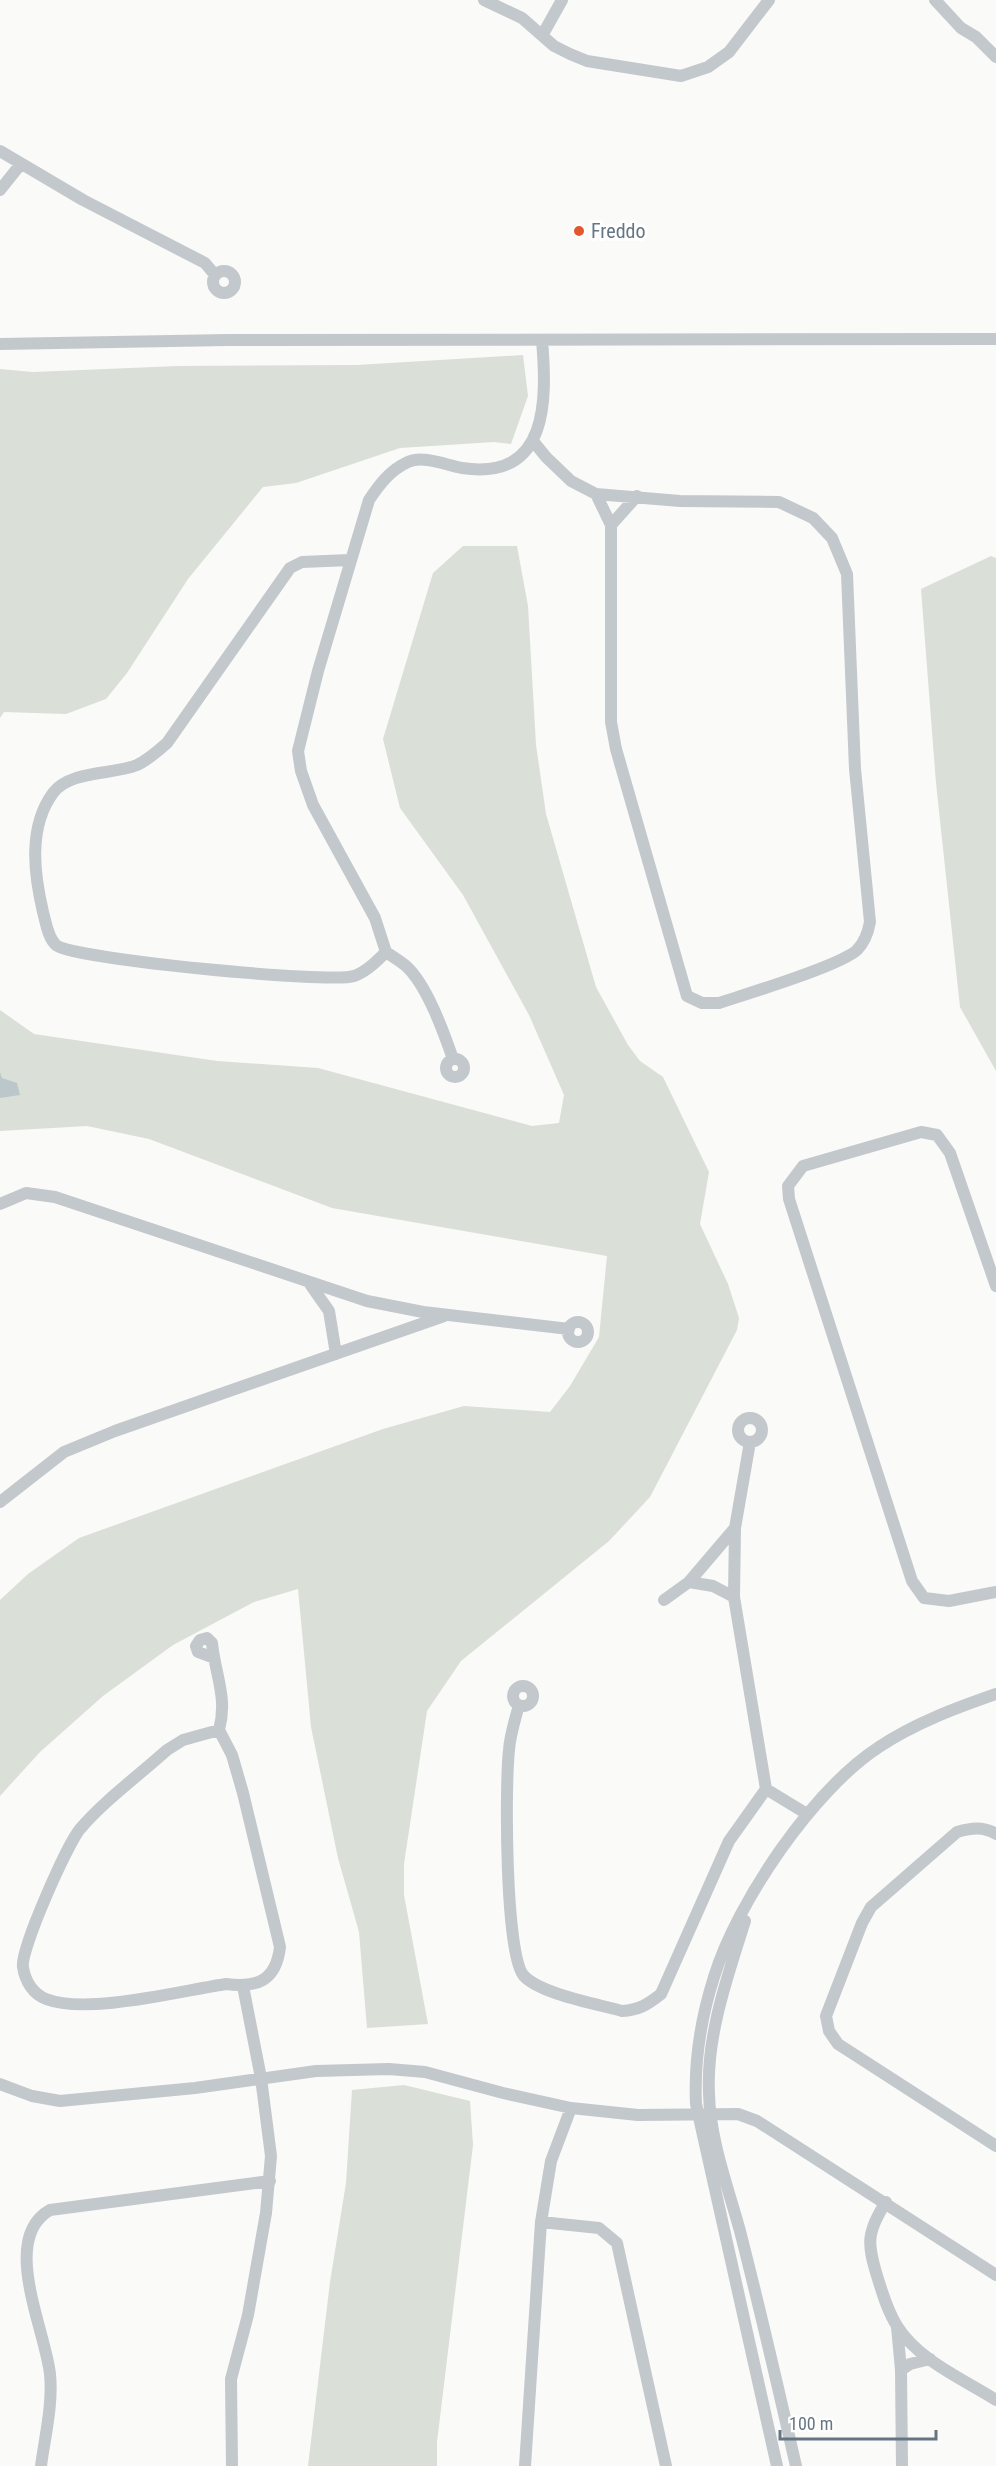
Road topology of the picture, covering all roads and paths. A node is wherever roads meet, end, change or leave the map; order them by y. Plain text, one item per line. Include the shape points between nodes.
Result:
1 (484, 0) edge
2 (562, 0) edge
3 (769, 0) edge
4 (935, 0) edge
5 (543, 34) junction
6 (996, 57) edge
7 (0, 151) edge
8 (20, 165) junction
9 (0, 190) edge
10 (215, 275) dead end
11 (996, 339) edge
12 (542, 340) junction
13 (0, 344) edge
14 (533, 441) junction
15 (596, 494) junction
16 (637, 496) junction
17 (611, 525) junction
18 (350, 560) junction
19 (386, 952) junction
20 (453, 1059) dead end
21 (0, 1204) edge
22 (310, 1284) junction
23 (996, 1286) edge
24 (447, 1315) junction
25 (569, 1329) dead end
26 (336, 1354) junction
27 (750, 1442) dead end
28 (0, 1502) edge
29 (735, 1528) junction
30 (689, 1582) junction
31 (996, 1592) edge
32 (734, 1597) junction
33 (664, 1600) dead end
34 (214, 1658) dead end
35 (996, 1695) edge
36 (519, 1705) dead end
37 (219, 1730) junction
38 (766, 1789) junction
39 (807, 1814) junction
40 (996, 1834) edge
41 (752, 1897) junction
42 (243, 1986) junction
43 (261, 2079) junction
44 (0, 2084) edge
45 (570, 2108) junction
46 (711, 2114) junction
47 (697, 2115) junction
48 (996, 2146) edge
49 (270, 2181) junction
50 (886, 2202) junction
51 (542, 2222) junction
52 (996, 2275) edge
53 (897, 2327) junction
54 (930, 2359) junction
55 (901, 2370) junction
56 (996, 2400) edge
57 (41, 2466) edge
58 (232, 2466) edge
59 (525, 2466) edge
60 (666, 2466) edge
61 (777, 2466) edge
62 (795, 2466) edge
63 (902, 2466) edge

1 - 5 street via 510,11
2 - 5 street
3 - 5 street via 729,52 708,67 681,76 587,60 554,46
4 - 6 street
7 - 8 street
8 - 9 street
8 - 10 street via 205,263
11 - 12 street
12 - 13 street
12 - 14 street via 544,407
14 - 15 street via 571,481
14 - 18 street via 515,459 488,469 409,461 388,476 369,500
15 - 16 street
15 - 17 street
16 - 17 street
16 - 17 street via 680,501 779,502 813,518 832,538 847,574 855,769 870,922 866,939 856,952 719,1003 702,1003 687,996 637,828 611,722
18 - 19 street via 298,751 313,805 375,918
18 - 19 street via 302,562 290,568 167,743 152,756 137,765 70,781 54,791 41,814 36,877 48,932 57,946 78,954 335,978 353,977
19 - 20 street via 407,967 422,990
21 - 22 street via 26,1193 54,1197
22 - 24 street via 367,1301
22 - 26 street via 329,1311
23 - 31 street via 951,1153 938,1135 921,1132 803,1166 788,1186 792,1210 912,1581 924,1598 949,1601
24 - 25 street
24 - 26 street
26 - 28 street via 64,1452
27 - 29 street
29 - 30 street
29 - 32 street
30 - 32 street via 713,1586
30 - 33 street
32 - 38 street
34 - 37 street via 224,1697
35 - 39 street via 927,1720 879,1747
36 - 38 street via 509,1748 506,1787 513,1945 522,1975 534,1985 622,2011 646,2006 661,1994 729,1841
37 - 42 street via 232,1755 243,1793 280,1947 275,1971 264,1980
37 - 42 street via 183,1740 167,1750 78,1831 53,1876 22,1965 28,1984 37,1993 68,2005 93,2005 226,1984
38 - 39 street
39 - 41 street
40 - 48 street via 974,1828 957,1832 871,1906 826,2016 829,2031 838,2044
41 - 46 street via 723,1993 709,2073
41 - 47 street via 714,1977 695,2074
42 - 43 street
43 - 44 street via 60,2101
43 - 45 street via 316,2071 425,2072
43 - 49 street via 271,2156
45 - 47 street via 639,2115
45 - 51 street via 551,2161
46 - 47 street
46 - 50 street via 738,2114 757,2121
46 - 62 street
47 - 61 street
49 - 57 street via 50,2210 34,2222 27,2235 25,2258 50,2372 51,2396
49 - 58 street via 248,2316 231,2379
50 - 52 street
50 - 53 street via 872,2224 870,2242 886,2304
51 - 59 street
51 - 60 street via 599,2228 617,2243
53 - 54 street
53 - 55 street
54 - 55 street
54 - 56 street
55 - 63 street

